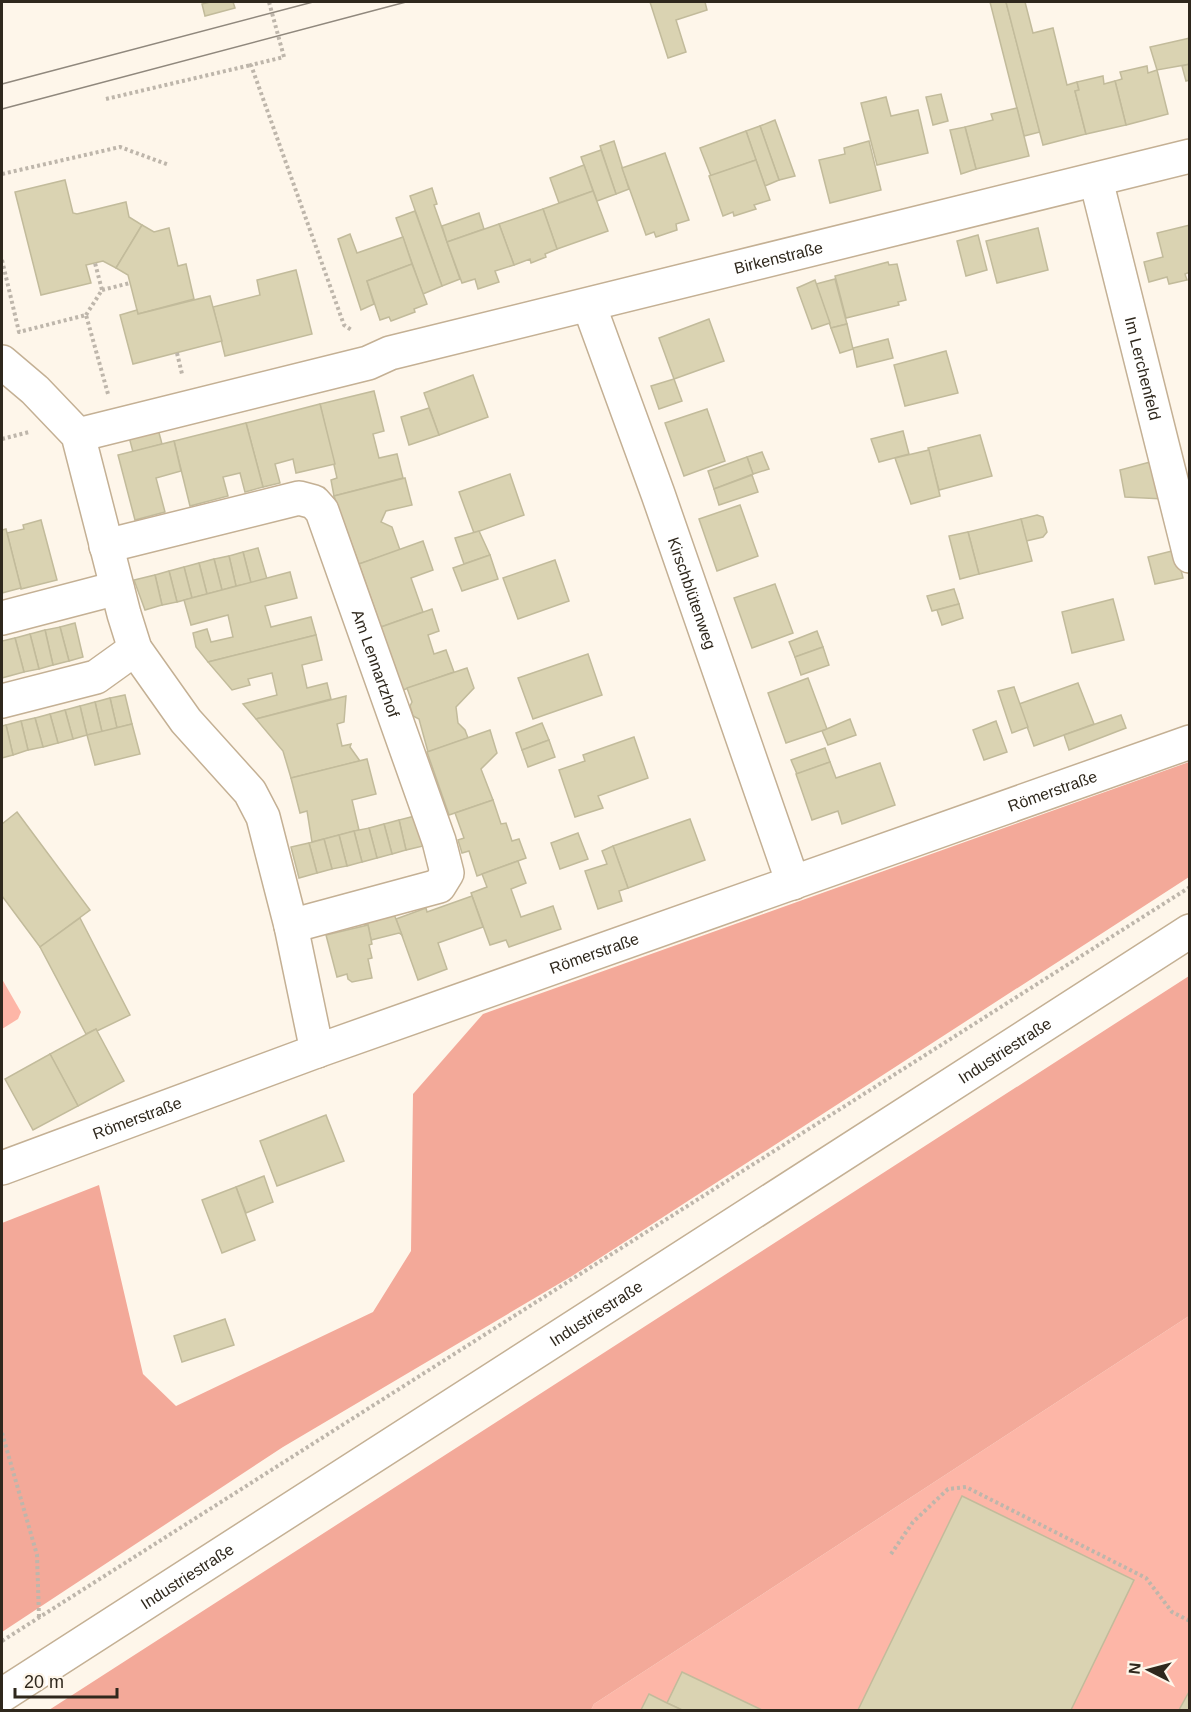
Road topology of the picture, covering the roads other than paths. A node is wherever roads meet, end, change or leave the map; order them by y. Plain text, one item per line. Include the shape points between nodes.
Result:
1 (1190, 156) edge
2 (1096, 180) junction
3 (589, 305) junction
4 (2, 362) edge
5 (78, 435) junction
6 (106, 546) junction
7 (1190, 556) edge
8 (117, 588) junction
9 (2, 618) edge
10 (135, 649) junction
11 (2, 701) edge
12 (1190, 742) edge
13 (793, 883) junction
14 (291, 926) junction
15 (1190, 932) edge
16 (316, 1051) junction
17 (2, 1168) edge
18 (2, 1695) edge

1 - 2 street, Birkenstraße
2 - 3 street, Birkenstraße
2 - 7 street, Im Lerchenfeld
3 - 5 street, Birkenstraße
3 - 13 street, Kirschblütenweg
4 - 5 street
5 - 6 street
6 - 8 street
6 - 14 street, Am Lennartzhof via 299,498 314,502 322,511 447,873 439,886
8 - 9 street
8 - 10 street
10 - 11 street via 96,677
10 - 14 street via 186,721 250,792 263,817
12 - 13 street, Römerstraße
13 - 16 street, Römerstraße
14 - 16 street
15 - 18 street, Industriestraße
16 - 17 street, Römerstraße

